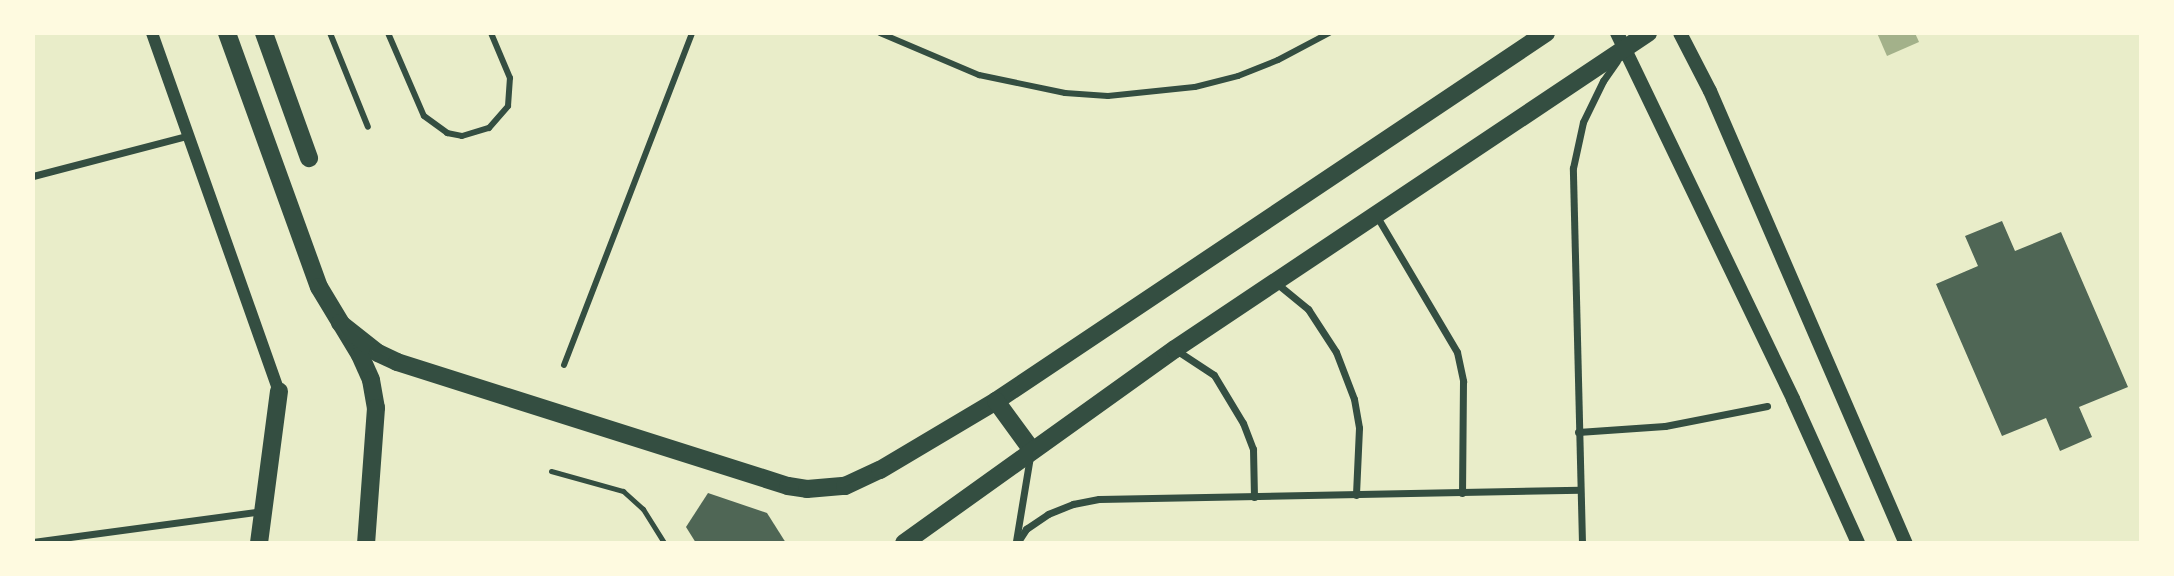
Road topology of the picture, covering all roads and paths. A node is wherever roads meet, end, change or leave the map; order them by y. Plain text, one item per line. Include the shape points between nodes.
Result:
1 (152, 33) edge
2 (227, 33) edge
3 (264, 33) edge
4 (330, 33) edge
5 (388, 33) edge
6 (491, 33) edge
7 (692, 33) edge
8 (880, 33) edge
9 (1329, 33) edge
10 (1546, 33) edge
11 (1648, 33) edge
12 (1680, 33) edge
13 (1621, 41) edge
14 (368, 127) dead end
15 (187, 136) junction
16 (309, 158) dead end
17 (33, 176) edge
18 (1376, 214) junction
19 (1275, 281) junction
20 (340, 323) junction
21 (1175, 349) junction
22 (564, 365) dead end
23 (279, 391) joint
24 (996, 401) junction
25 (1767, 406) dead end
26 (1578, 432) junction
27 (1031, 449) junction
28 (551, 471) dead end
29 (1580, 490) junction
30 (1462, 492) junction
31 (1356, 495) junction
32 (1254, 496) junction
33 (261, 511) junction
34 (33, 542) edge
35 (259, 543) edge
36 (366, 543) edge
37 (664, 543) edge
38 (904, 543) edge
39 (1016, 543) edge
40 (1582, 543) edge
41 (1858, 543) edge
42 (1906, 543) edge

1 - 15 street
2 - 20 main road via 312,267
3 - 16 main road
4 - 14 street
5 - 6 street via 424,116 447,134 462,136 489,128 508,106 510,78
7 - 22 street
8 - 9 street via 979,75 1065,93 1108,96 1174,90 1238,76
10 - 24 main road
11 - 13 main road
12 - 42 main road via 1710,91
13 - 18 main road
13 - 26 street via 1583,122 1573,168
13 - 41 main road
15 - 17 street
15 - 23 street
18 - 19 main road
18 - 30 street via 1457,352 1463,382
19 - 21 main road
19 - 31 street via 1308,309 1336,352 1354,399 1359,428
20 - 24 main road via 397,362 807,489 863,480
20 - 36 main road via 367,368 376,401
21 - 27 main road
21 - 32 street via 1214,374 1243,423 1253,449
23 - 33 main road
24 - 27 main road
25 - 26 street via 1665,426
26 - 29 street
27 - 38 main road
27 - 39 street
28 - 37 lane via 635,498
29 - 30 street
29 - 40 street
30 - 31 street
31 - 32 street
32 - 39 street via 1099,499 1073,504 1026,529
33 - 34 street
33 - 35 main road

